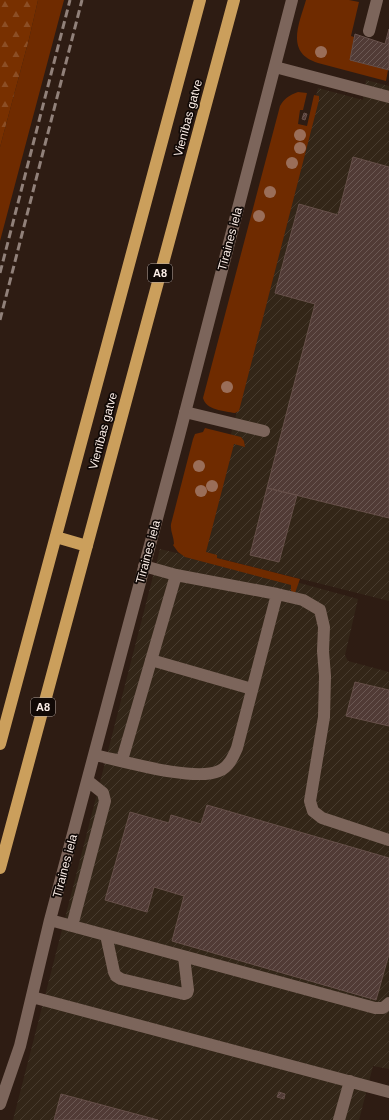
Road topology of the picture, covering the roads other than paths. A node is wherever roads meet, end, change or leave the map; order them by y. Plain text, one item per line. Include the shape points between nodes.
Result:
1 (200, 0) edge
2 (234, 0) edge
3 (292, 0) edge
4 (377, 0) edge
5 (369, 31) dead end
6 (275, 67) junction
7 (389, 97) edge
8 (185, 412) junction
9 (264, 431) dead end
10 (56, 537) junction
11 (87, 546) junction
12 (144, 566) junction
13 (176, 575) junction
14 (278, 594) junction
15 (151, 660) junction
16 (252, 689) junction
17 (0, 744) edge
18 (95, 755) junction
19 (122, 760) junction
20 (88, 781) junction
21 (389, 840) edge
22 (0, 868) edge
23 (50, 920) junction
24 (72, 926) junction
25 (106, 934) junction
26 (184, 957) junction
27 (32, 997) junction
28 (389, 1003) edge
29 (350, 1081) junction
30 (389, 1092) edge
31 (0, 1104) edge
32 (339, 1120) edge

1 - 10 highway, Vienības gatve / A8
2 - 11 highway, Vienības gatve / A8
3 - 6 street, Tīraines iela
4 - 5 street
6 - 7 street
6 - 8 street, Tīraines iela
8 - 9 street
8 - 12 street, Tīraines iela
10 - 11 highway
10 - 17 highway, Vienības gatve / A8
11 - 22 highway, Vienības gatve / A8
12 - 13 street
12 - 18 street, Tīraines iela
13 - 14 street
13 - 15 street
14 - 16 street
14 - 21 street via 303,600 320,610 324,627 324,716 310,801 313,811 322,818
15 - 16 street
15 - 19 street
16 - 19 street via 234,757 220,771 199,775 185,774
18 - 19 street
18 - 20 street, Tīraines iela
20 - 23 street, Tīraines iela
20 - 24 street via 103,793 105,801
23 - 24 street
23 - 27 street, Tīraines iela
24 - 25 street
25 - 26 street
25 - 26 street via 114,972 121,979 187,993
26 - 28 street via 375,1008 384,1008
27 - 29 street
27 - 31 street, Tīraines iela via 20,1046
29 - 30 street
29 - 32 street

